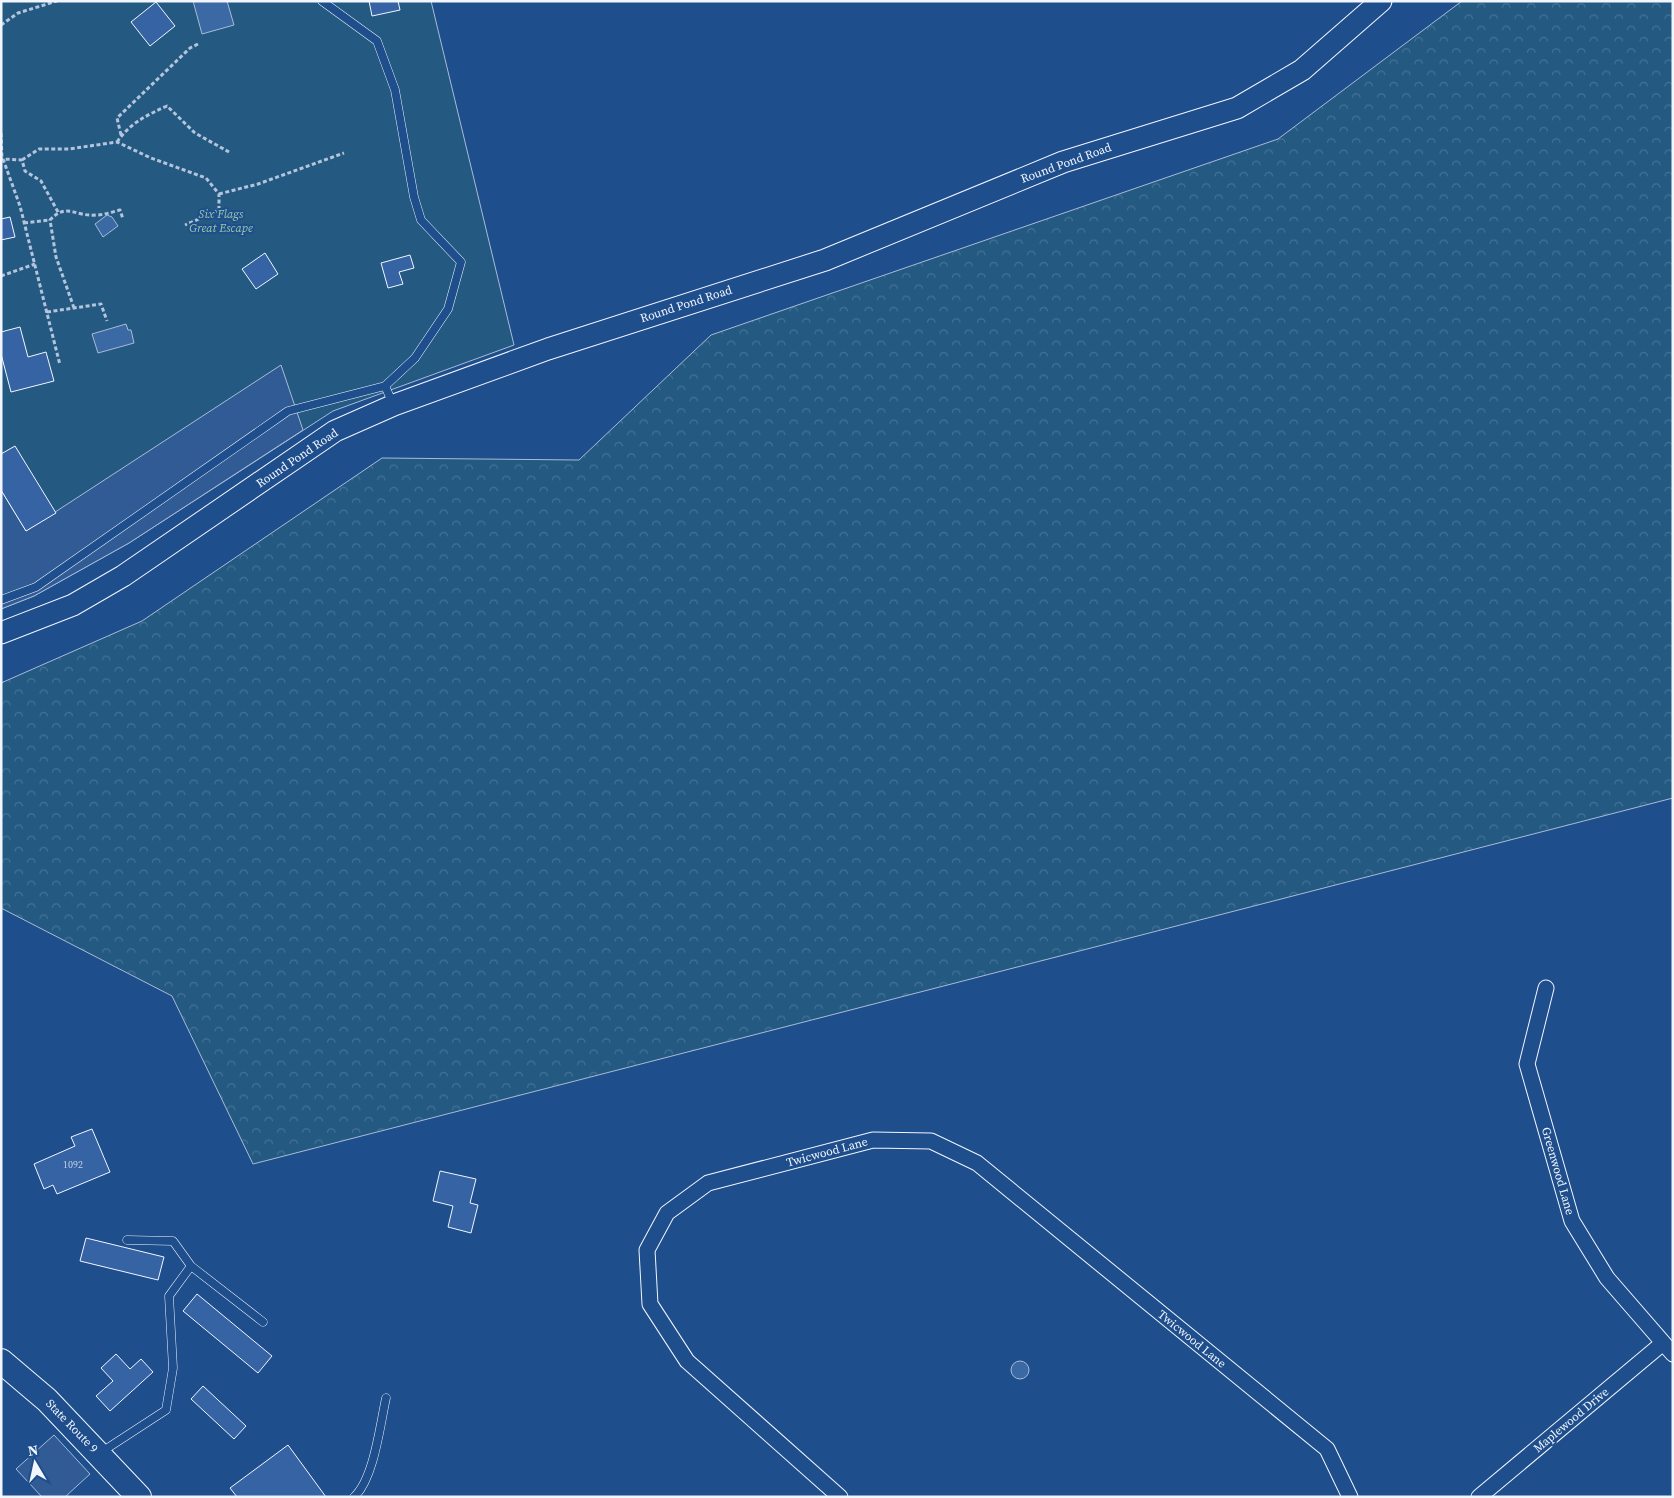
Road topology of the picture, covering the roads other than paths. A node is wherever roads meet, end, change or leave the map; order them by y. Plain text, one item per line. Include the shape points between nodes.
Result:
1 (322, 1) edge
2 (1381, 1) edge
3 (389, 396) junction
4 (1, 600) edge
5 (1, 633) edge
6 (1546, 988) dead end
7 (127, 1240) dead end
8 (191, 1266) junction
9 (263, 1322) dead end
10 (1668, 1348) edge
11 (1, 1361) edge
12 (386, 1398) dead end
13 (98, 1454) junction
14 (139, 1497) edge
15 (354, 1497) edge
16 (840, 1497) edge
17 (1350, 1497) edge
18 (1479, 1497) edge

1 - 3 lane via 377,42 395,90 421,220 461,262 448,309
2 - 3 street, Round Pond Road via 1302,70 1237,108 1063,162 825,260
3 - 4 lane via 288,411 36,586
3 - 5 street, Round Pond Road via 123,576 73,604
6 - 10 street, Greenwood Lane via 1527,1064 1572,1221 1607,1278
7 - 8 lane via 173,1241
8 - 9 lane
8 - 13 lane via 169,1296 174,1368 166,1410
10 - 18 street, Maplewood Drive
11 - 13 main road, State Route 9 via 47,1400
12 - 15 lane via 370,1468 360,1492
13 - 14 main road, State Route 9
16 - 17 street, Twicwood Lane via 687,1360 650,1304 647,1250 667,1213 708,1183 874,1140 931,1140 977,1163 1327,1448

